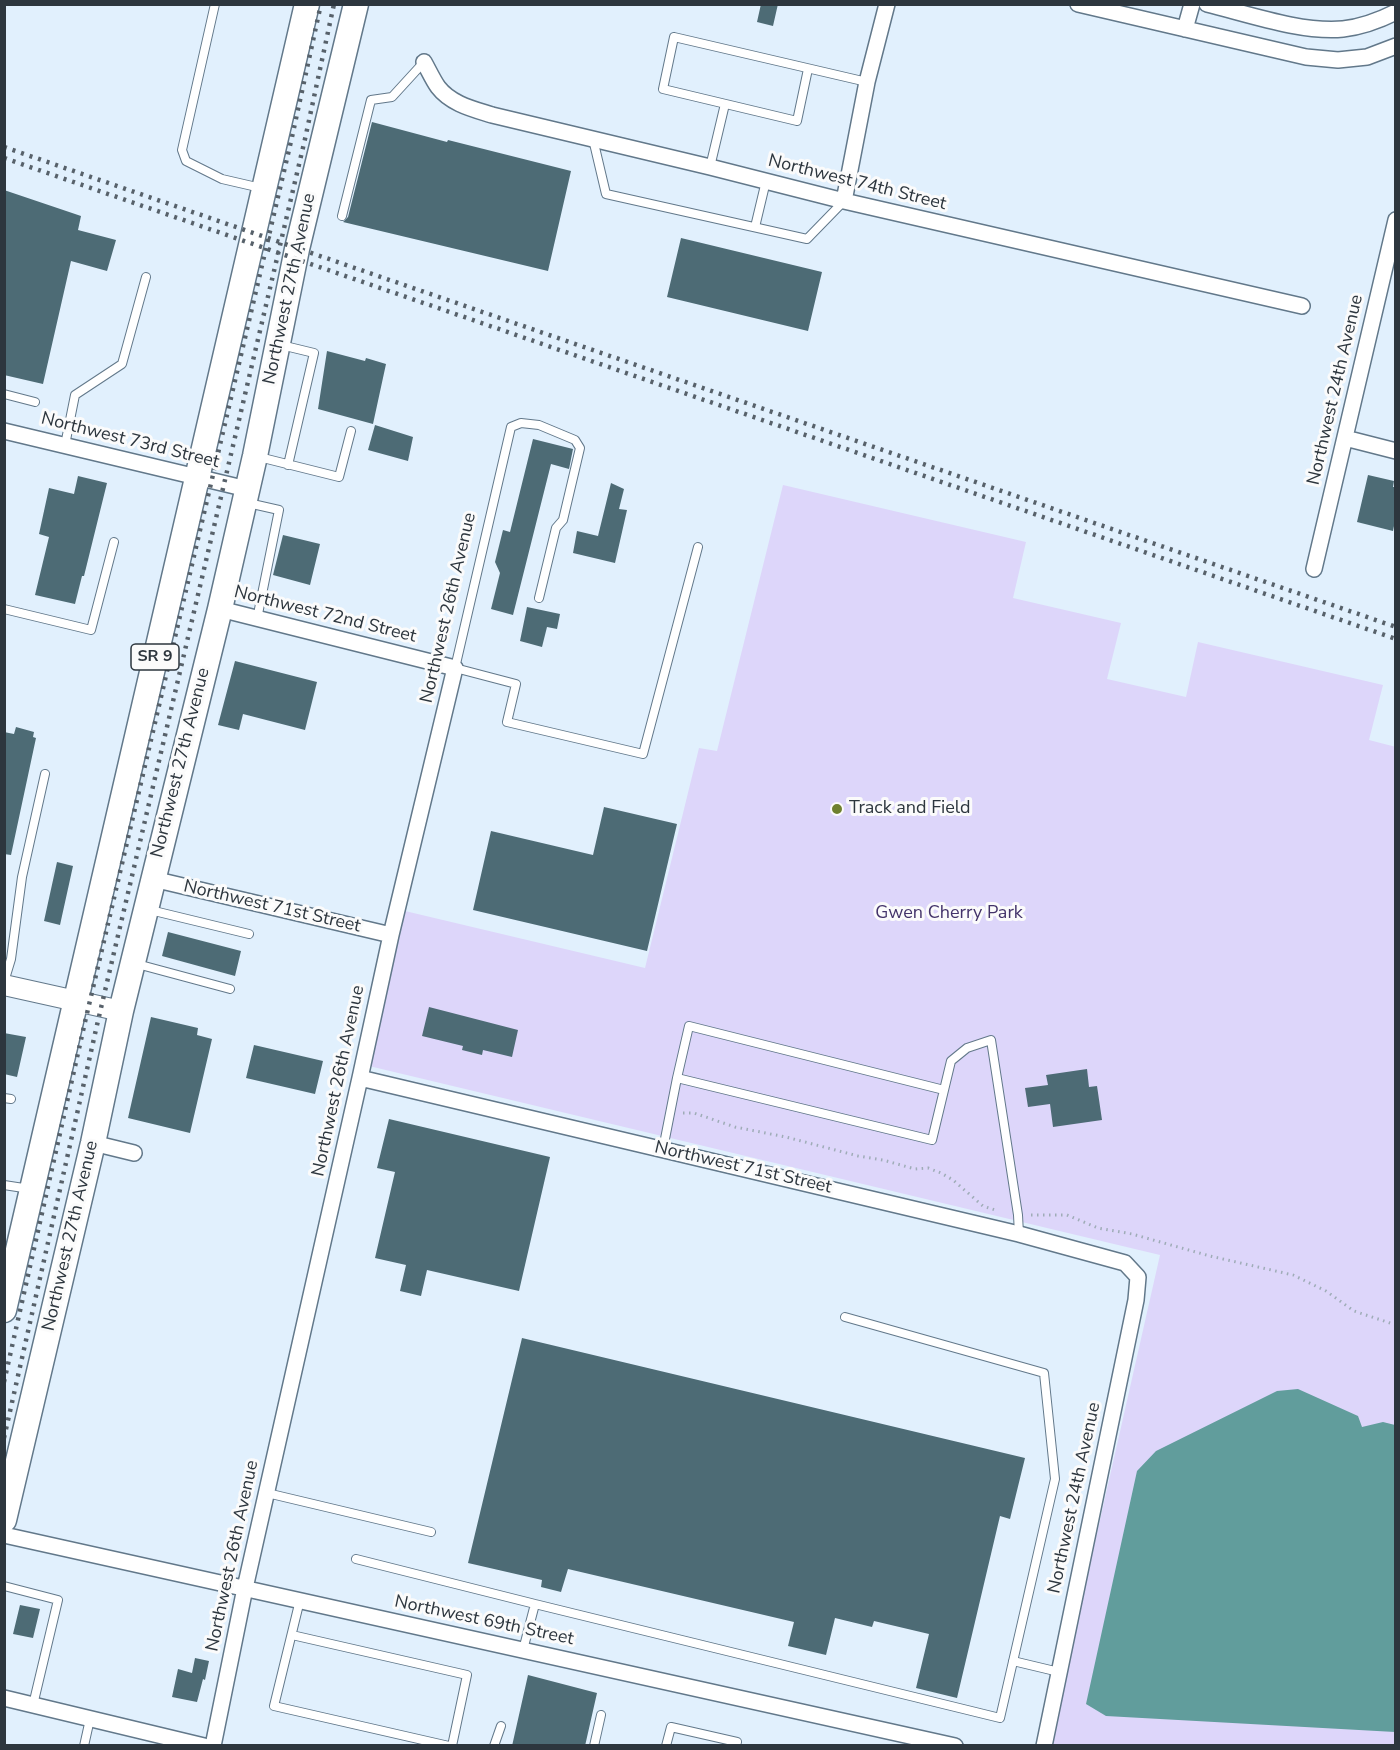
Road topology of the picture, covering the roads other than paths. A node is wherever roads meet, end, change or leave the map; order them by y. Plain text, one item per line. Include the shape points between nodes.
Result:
1 (215, 4) edge
2 (307, 4) edge
3 (356, 4) edge
4 (887, 4) edge
5 (1078, 4) edge
6 (1192, 4) edge
7 (1207, 4) edge
8 (1395, 12) edge
9 (1185, 29) junction
10 (1395, 46) edge
11 (424, 62) joint
12 (808, 69) junction
13 (867, 82) junction
14 (725, 104) junction
15 (593, 139) junction
16 (710, 167) junction
17 (766, 181) junction
18 (263, 189) junction
19 (844, 201) junction
20 (342, 216) dead end
21 (1395, 220) edge
22 (755, 227) junction
23 (146, 277) dead end
24 (1302, 306) dead end
25 (278, 344) junction
26 (4, 394) edge
27 (35, 402) dead end
28 (4, 430) edge
29 (351, 431) dead end
30 (1345, 438) junction
31 (64, 446) junction
32 (1395, 451) edge
33 (255, 456) junction
34 (288, 465) junction
35 (196, 478) junction
36 (246, 496) junction
37 (114, 542) dead end
38 (698, 547) dead end
39 (1314, 569) dead end
40 (539, 598) dead end
41 (4, 609) edge
42 (220, 609) junction
43 (257, 619) junction
44 (455, 668) junction
45 (45, 774) dead end
46 (153, 879) junction
47 (146, 909) junction
48 (249, 934) dead end
49 (391, 935) junction
50 (132, 963) junction
51 (4, 983) edge
52 (230, 989) dead end
53 (75, 1001) junction
54 (121, 1011) junction
55 (360, 1078) junction
56 (677, 1078) junction
57 (944, 1090) junction
58 (93, 1143) junction
59 (663, 1149) junction
60 (134, 1153) dead end
61 (4, 1185) edge
62 (32, 1189) junction
63 (1019, 1234) junction
64 (1125, 1263) joint
65 (4, 1310) edge
66 (845, 1317) dead end
67 (267, 1493) junction
68 (4, 1520) edge
69 (431, 1532) dead end
70 (4, 1535) edge
71 (356, 1559) dead end
72 (4, 1586) edge
73 (245, 1588) junction
74 (300, 1600) junction
75 (535, 1604) junction
76 (292, 1635) junction
77 (523, 1650) junction
78 (1013, 1661) junction
79 (1059, 1672) junction
80 (4, 1698) edge
81 (33, 1705) junction
82 (601, 1715) dead end
83 (90, 1719) junction
84 (501, 1726) dead end
85 (737, 1742) dead end
86 (84, 1746) edge
87 (204, 1746) edge
88 (213, 1746) edge
89 (451, 1746) edge
90 (494, 1746) edge
91 (594, 1746) edge
92 (666, 1746) edge
93 (955, 1746) edge
94 (1044, 1746) edge

1 - 18 lane via 183,155 186,161 222,179
2 - 18 main road, SR 9
3 - 25 main road, Northwest 27th Avenue / SR 9
4 - 13 street
5 - 9 street
6 - 9 street
7 - 8 street via 1324,28 1344,28 1383,19
9 - 10 street via 1306,57 1338,60 1367,57
11 - 15 street, Northwest 74th Street via 439,88 458,104
11 - 20 lane via 392,97 371,99
12 - 13 lane
12 - 14 lane via 796,121
12 - 14 lane via 674,37 663,89
13 - 19 street
14 - 16 lane
15 - 16 street, Northwest 74th Street
15 - 22 lane via 606,194
16 - 17 street, Northwest 74th Street
17 - 19 street, Northwest 74th Street
17 - 22 lane
18 - 35 main road, SR 9
19 - 22 lane via 807,238
19 - 24 street, Northwest 74th Street
21 - 30 street, Northwest 24th Avenue
23 - 31 lane via 122,364 75,395
25 - 33 main road, Northwest 27th Avenue / SR 9
25 - 34 lane via 314,353
26 - 27 lane
28 - 31 street, Northwest 73rd Street
29 - 34 lane via 339,477
30 - 32 street
30 - 39 street, Northwest 24th Avenue
31 - 35 street, Northwest 73rd Street
33 - 34 lane
33 - 36 main road, Northwest 27th Avenue / SR 9
35 - 36 street, Northwest 73rd Street
35 - 53 main road, SR 9
36 - 42 main road, Northwest 27th Avenue / SR 9
36 - 43 lane via 279,510
37 - 41 lane via 91,630
38 - 44 lane via 643,753 507,722 516,684
40 - 44 lane, Northwest 26th Avenue via 580,448 575,440 548,428 521,423 511,427
42 - 43 street, Northwest 72nd Street
42 - 46 main road, Northwest 27th Avenue / SR 9
43 - 44 street, Northwest 72nd Street
44 - 49 street, Northwest 26th Avenue
45 - 51 lane
46 - 47 main road, Northwest 27th Avenue / SR 9
46 - 49 street, Northwest 71st Street
47 - 48 lane
47 - 50 main road, Northwest 27th Avenue / SR 9
49 - 55 street, Northwest 26th Avenue
50 - 52 lane
50 - 54 main road, Northwest 27th Avenue / SR 9
51 - 53 street
53 - 54 street
53 - 62 main road, SR 9
54 - 58 main road, Northwest 27th Avenue / SR 9
55 - 59 street, Northwest 71st Street
55 - 67 street, Northwest 26th Avenue
56 - 57 lane via 932,1140
56 - 57 lane via 689,1026
56 - 59 lane
57 - 63 lane via 951,1061 966,1048 991,1040
58 - 60 street
58 - 68 main road, Northwest 27th Avenue / SR 9
59 - 63 street, Northwest 71st Street
61 - 62 lane
62 - 65 main road, SR 9
63 - 64 street, Northwest 71st Street
64 - 79 street, Northwest 24th Avenue via 1138,1277 1136,1300
66 - 78 lane via 1044,1373 1055,1479
67 - 69 lane
67 - 73 street, Northwest 26th Avenue
70 - 73 street, Northwest 69th Street
71 - 75 lane
72 - 81 lane via 58,1600
73 - 74 street, Northwest 69th Street
73 - 88 street, Northwest 26th Avenue
74 - 76 lane
74 - 77 street, Northwest 69th Street
75 - 77 lane
75 - 78 lane via 1000,1718
76 - 89 lane via 467,1675
76 - 89 lane via 274,1706
77 - 93 street, Northwest 69th Street
78 - 79 lane
79 - 94 street, Northwest 24th Avenue
80 - 81 street
81 - 83 street
82 - 91 lane
83 - 86 lane
83 - 87 street
84 - 90 lane
85 - 92 lane via 670,1726

